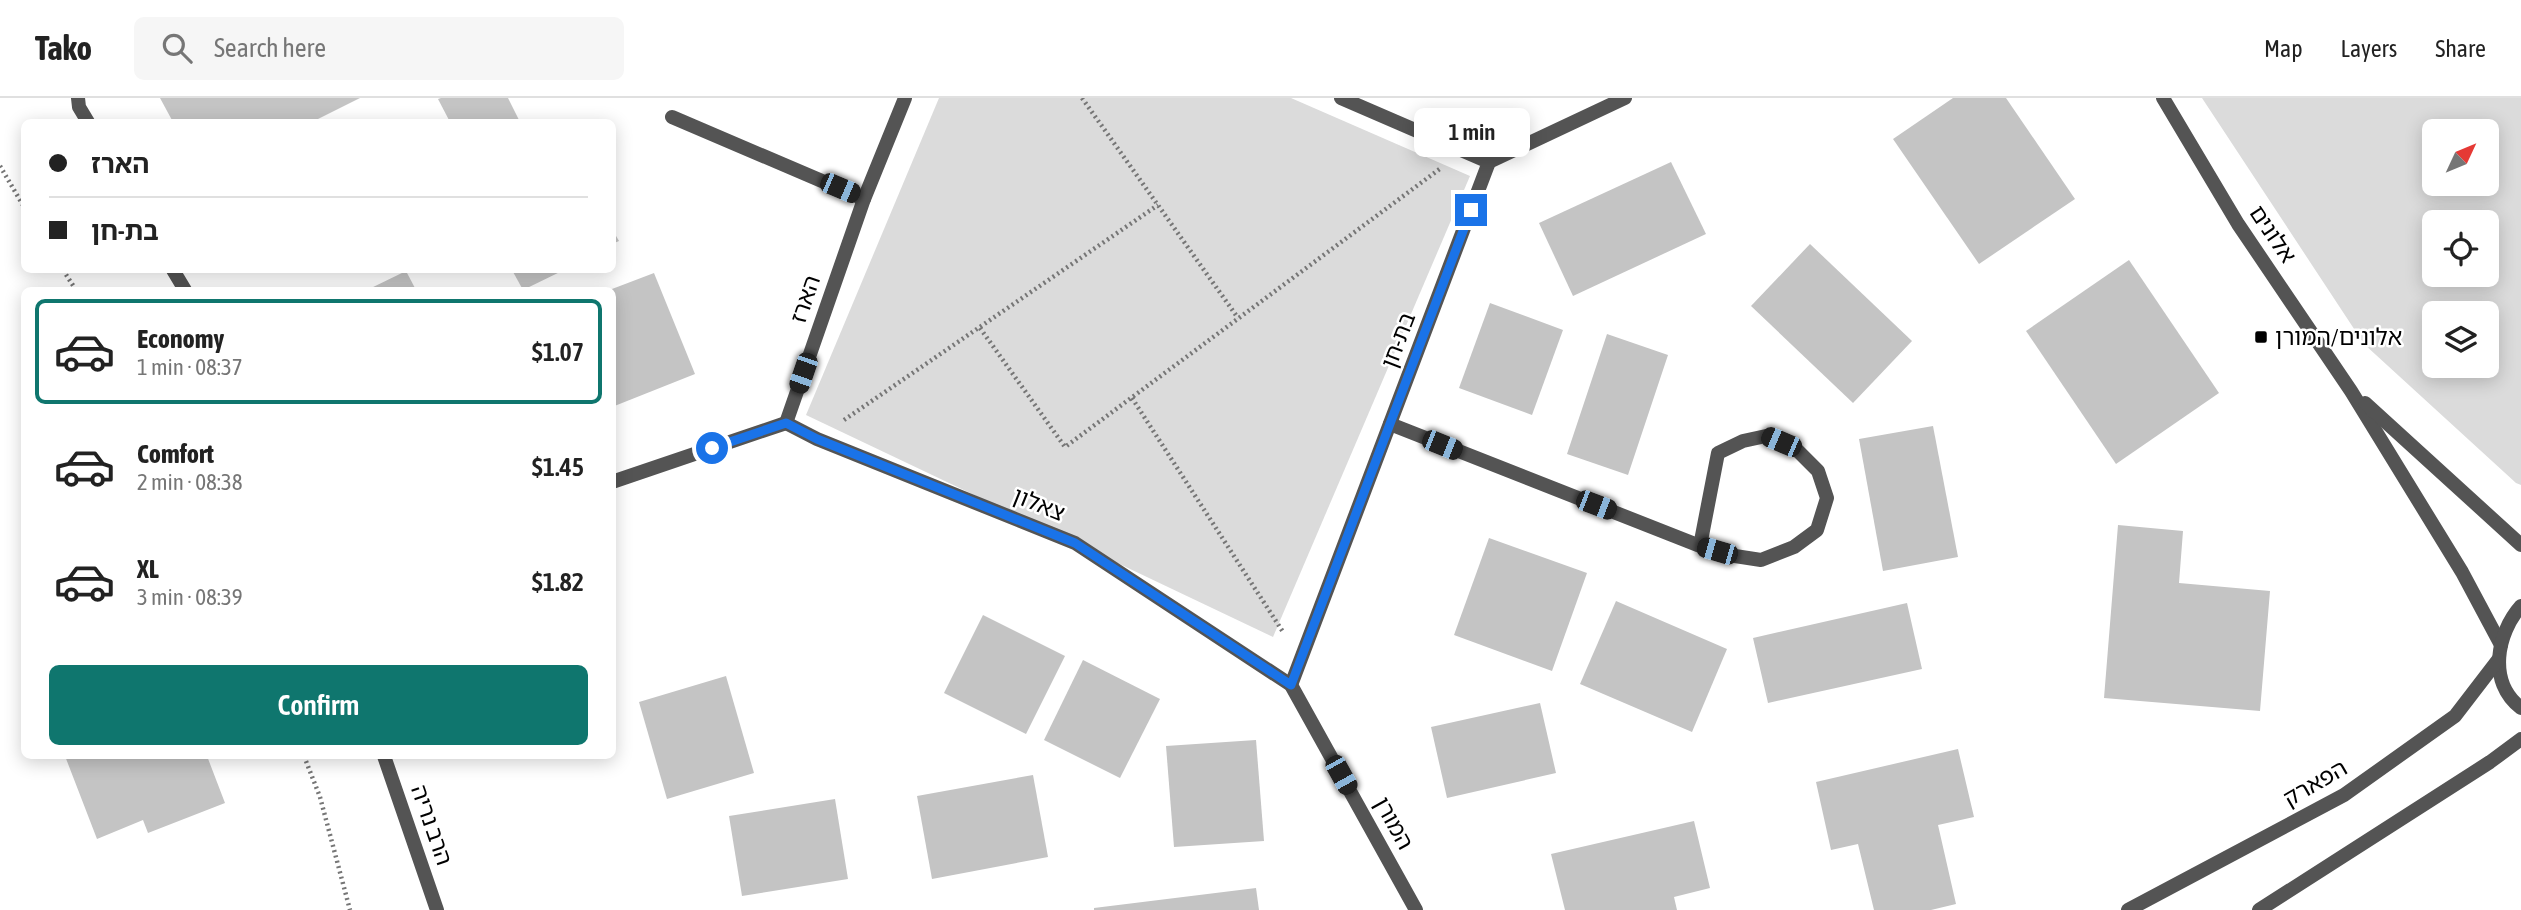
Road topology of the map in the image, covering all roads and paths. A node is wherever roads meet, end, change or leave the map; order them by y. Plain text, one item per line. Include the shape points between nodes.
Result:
1 (65, 98) edge
2 (905, 98) edge
3 (1082, 98) edge
4 (1341, 98) edge
5 (1625, 98) edge
6 (2163, 98) edge
7 (79, 102) edge
8 (672, 117) dead end
9 (87, 119) edge
10 (1464, 151) junction
11 (1489, 162) junction
12 (0, 166) edge
13 (864, 199) junction
14 (21, 201) edge
15 (1158, 205) junction
16 (1238, 318) junction
17 (980, 328) junction
18 (2351, 391) junction
19 (1132, 398) junction
20 (786, 423) junction
21 (1390, 424) junction
22 (817, 439) junction
23 (616, 481) edge
24 (2521, 545) edge
25 (1700, 546) junction
26 (2521, 606) edge
27 (2500, 652) junction
28 (1301, 660) junction
29 (1291, 685) junction
30 (2521, 708) edge
31 (2521, 739) edge
32 (305, 759) edge
33 (385, 759) edge
34 (350, 910) edge
35 (437, 910) edge
36 (1416, 910) edge
37 (2128, 910) edge
38 (2259, 910) edge

1 - 7 street
2 - 13 street, הארז
3 - 15 path
4 - 10 street
5 - 11 street
6 - 18 street, אלונים via 2238,224
7 - 9 street
8 - 13 street
10 - 11 street
10 - 16 path
11 - 21 street, בת-חן
12 - 14 path
13 - 20 street, הארז
15 - 16 path
15 - 17 path
16 - 19 path
17 - 19 path via 1065,447
17 - 22 path
18 - 24 street, אלונים
18 - 27 street, אלונים via 2462,572
19 - 28 path
20 - 22 street, צאלון
20 - 23 street
21 - 25 street
21 - 28 street, בת-חן
22 - 29 street, צאלון via 1075,543
25 - 25 street via 1718,453 1766,436 1795,448 1818,471 1827,498 1817,530 1794,547 1761,561
26 - 27 street, הפארק via 2505,626
27 - 30 street, אלונים via 2503,683
27 - 37 street, הפארק via 2455,716 2344,795
28 - 29 street, בת-חן
29 - 36 street, המורן
31 - 38 street
32 - 34 path
33 - 35 street, הרב נריה

